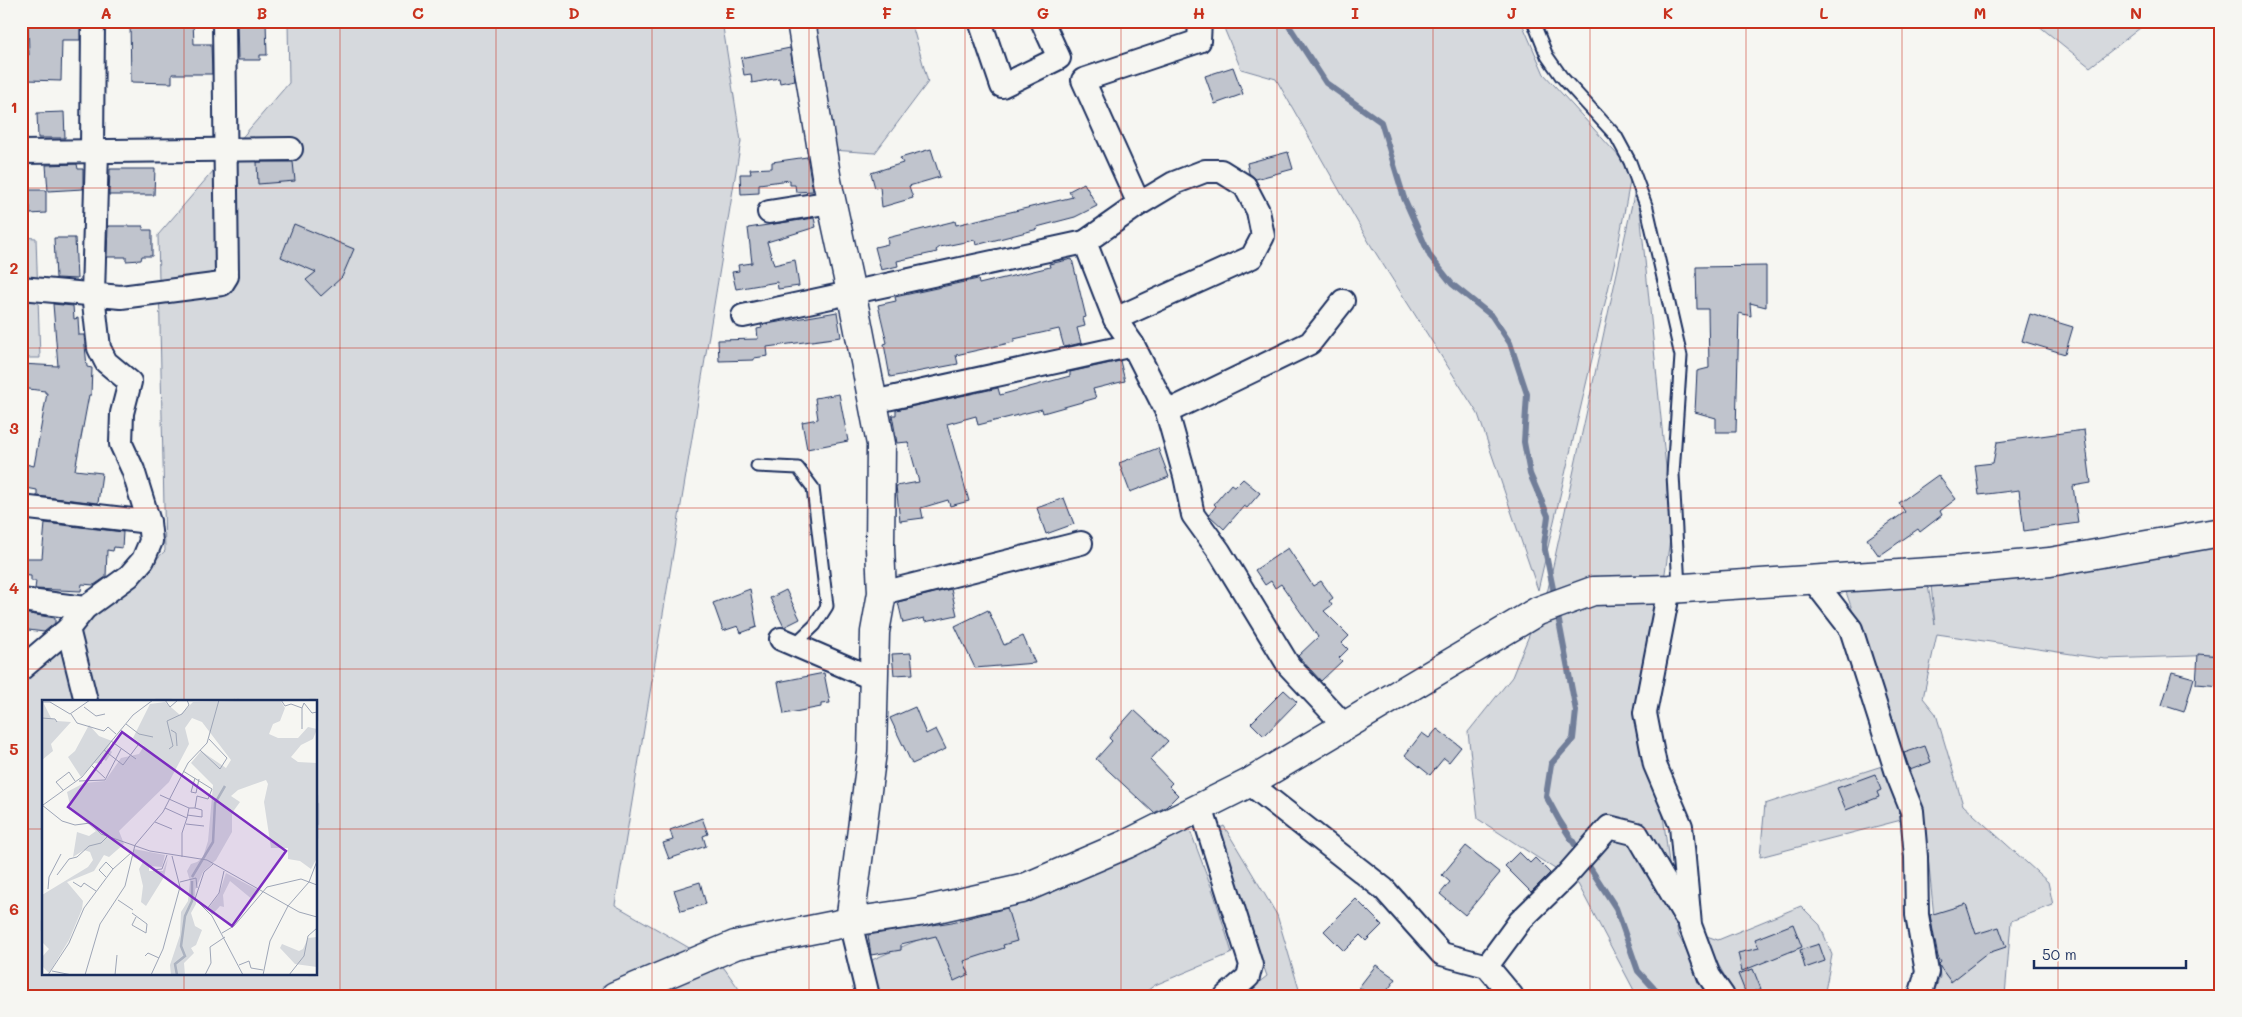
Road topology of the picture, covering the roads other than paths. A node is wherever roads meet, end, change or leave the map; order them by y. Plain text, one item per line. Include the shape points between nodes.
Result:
1 (93, 21) edge
2 (224, 21) edge
3 (802, 21) edge
4 (980, 21) edge
5 (1042, 21) edge
6 (1200, 21) edge
7 (1533, 21) edge
8 (1059, 58) junction
9 (1083, 80) junction
10 (291, 149) dead end
11 (226, 150) junction
12 (94, 151) junction
13 (21, 152) edge
14 (832, 202) junction
15 (1138, 204) junction
16 (769, 212) dead end
17 (1085, 242) junction
18 (21, 288) edge
19 (851, 293) junction
20 (93, 294) junction
21 (1343, 301) dead end
22 (743, 316) dead end
23 (1115, 319) junction
24 (1133, 345) junction
25 (873, 402) junction
26 (1167, 412) junction
27 (757, 466) dead end
28 (21, 507) edge
29 (149, 522) junction
30 (2221, 532) edge
31 (1081, 543) dead end
32 (1813, 580) junction
33 (1674, 589) junction
34 (882, 593) junction
35 (21, 600) edge
36 (85, 608) junction
37 (68, 628) junction
38 (787, 642) joint
39 (21, 669) edge
40 (874, 679) junction
41 (86, 700) edge
42 (1345, 726) junction
43 (1249, 783) junction
44 (1201, 807) junction
45 (850, 922) junction
46 (1690, 925) junction
47 (1487, 966) junction
48 (614, 996) edge
49 (868, 996) edge
50 (1226, 996) edge
51 (1512, 996) edge
52 (1723, 996) edge
53 (1920, 996) edge

1 - 12 street
2 - 11 street
3 - 14 street via 802,37
4 - 8 street via 1002,86
5 - 8 street
6 - 9 street via 1199,41
7 - 33 lane via 1552,63 1616,136 1630,162 1647,208 1681,356 1673,474
8 - 9 street
9 - 15 street
10 - 11 street
11 - 12 street
11 - 20 street via 227,276 222,284 122,297
12 - 13 street
12 - 20 street
14 - 16 street
14 - 19 street
15 - 17 street
15 - 23 street via 1174,182 1205,171 1221,171 1245,186 1258,211 1263,236 1252,257
17 - 19 street
17 - 23 street
18 - 20 street
19 - 22 street
19 - 25 street
20 - 29 street via 99,348 106,362 130,382 122,413 121,444 133,470
21 - 26 street via 1310,344
23 - 24 street
24 - 25 street
24 - 26 street
25 - 34 street via 881,444
26 - 42 street via 1193,515 1219,551 1289,666
27 - 38 lane via 798,468 813,488 827,606 815,625
28 - 29 street
29 - 36 street via 151,541 143,560 129,576
30 - 32 street via 2050,562
31 - 34 street
32 - 33 street
32 - 53 street via 1851,629 1912,811 1917,915 1927,972
33 - 42 street via 1593,591 1538,611
33 - 46 street via 1645,713 1655,765 1680,826
34 - 40 street via 875,632
35 - 36 street
36 - 37 street
37 - 39 street
37 - 41 street
38 - 40 street
40 - 45 street via 872,752
42 - 43 street
43 - 44 street
43 - 47 street via 1384,889 1442,954
44 - 45 street via 1127,844 1022,889 919,912
44 - 50 street via 1251,965 1248,977
45 - 48 street via 735,945
45 - 49 street
46 - 47 street via 1637,834 1609,827 1520,921
46 - 52 street via 1709,976
47 - 51 street

